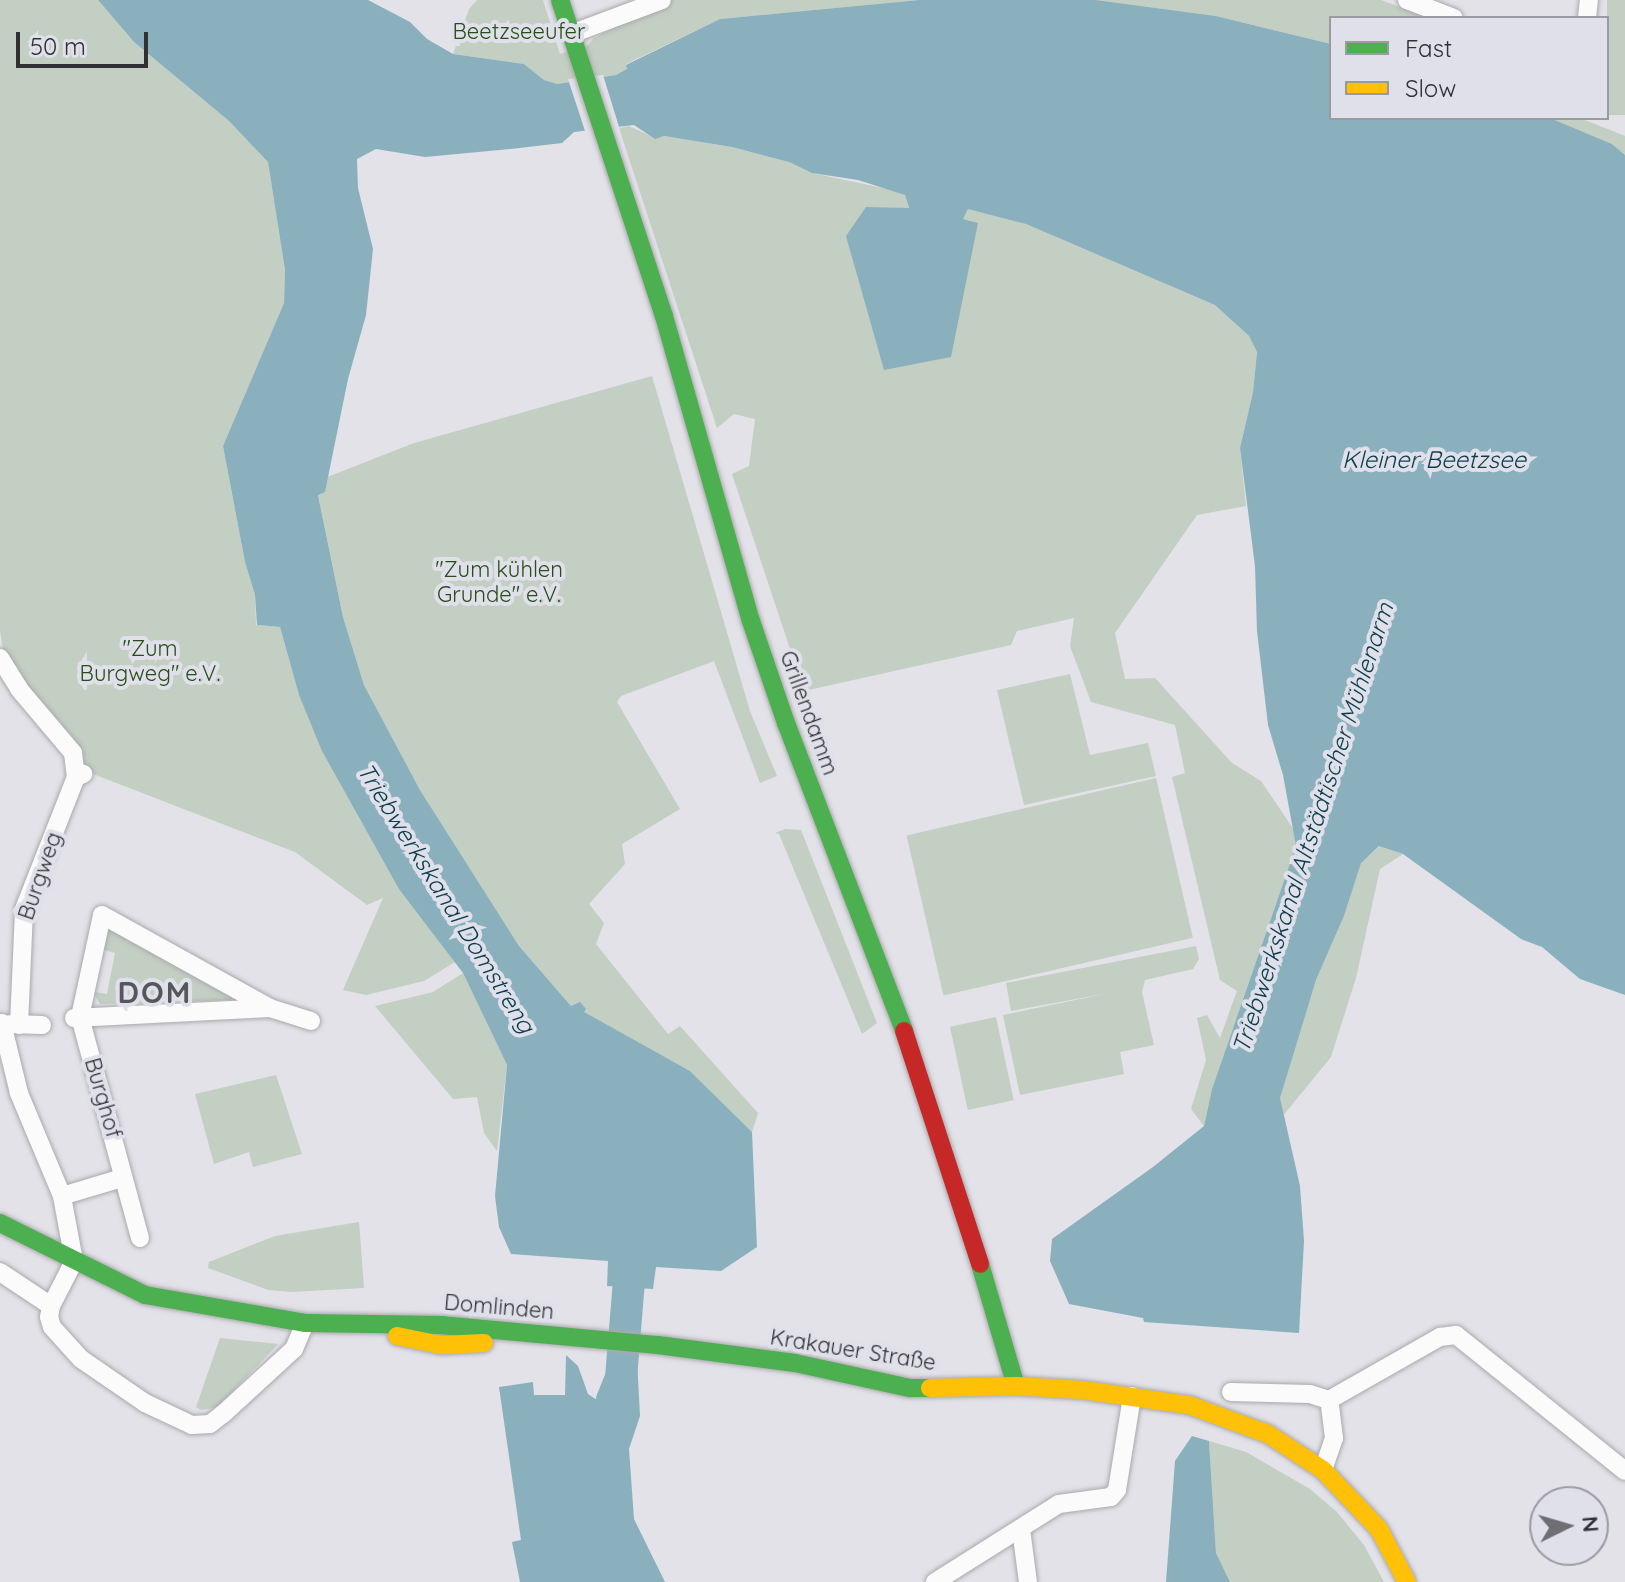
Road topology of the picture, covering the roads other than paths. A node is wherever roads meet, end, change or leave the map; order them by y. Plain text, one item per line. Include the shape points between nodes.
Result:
1 (560, 0) edge
2 (662, 0) edge
3 (1407, 0) edge
4 (1449, 16) edge
5 (573, 42) junction
6 (0, 658) edge
7 (270, 1008) junction
8 (77, 1018) junction
9 (311, 1021) dead end
10 (7, 1023) edge
11 (42, 1025) dead end
12 (122, 1178) junction
13 (62, 1196) junction
14 (0, 1223) edge
15 (140, 1238) dead end
16 (74, 1261) junction
17 (0, 1272) edge
18 (51, 1306) junction
19 (305, 1323) junction
20 (568, 1337) joint
21 (1016, 1386) junction
22 (1231, 1392) dead end
23 (1132, 1396) junction
24 (1329, 1400) junction
25 (1323, 1470) junction
26 (1625, 1471) edge
27 (1021, 1529) junction
28 (935, 1582) edge
29 (1028, 1582) edge
30 (1407, 1582) edge

1 - 5 main road, Grillendamm
2 - 5 street
3 - 4 street
5 - 21 main road, Grillendamm via 664,316 751,621 891,991
6 - 10 street, Burgweg via 24,696 73,753 79,776 24,909
7 - 8 street, Burghof
7 - 8 street, Burghof via 102,915
7 - 9 street, Burghof
8 - 12 street, Burghof
10 - 11 street
10 - 13 street, Burgweg via 19,1093
12 - 13 street
12 - 15 street, Burghof
13 - 16 street, Burgweg
14 - 16 main road, Domlinden
16 - 18 street
16 - 19 main road, Domlinden via 145,1295
17 - 18 street
18 - 19 street via 52,1327 81,1359 145,1403 192,1425 210,1424 223,1414 294,1349
19 - 20 main road, Domlinden via 441,1325
20 - 21 main road, Krakauer Straße via 795,1363 910,1388
21 - 23 main road, Krakauer Straße
22 - 24 street via 1310,1394
23 - 25 main road, Krakauer Straße via 1214,1412 1268,1434
23 - 27 street via 1117,1490 1111,1497 1059,1504
24 - 25 street via 1334,1438
24 - 26 street via 1440,1337 1456,1335
25 - 30 main road, Krakauer Straße via 1379,1529
27 - 28 street
27 - 29 street

